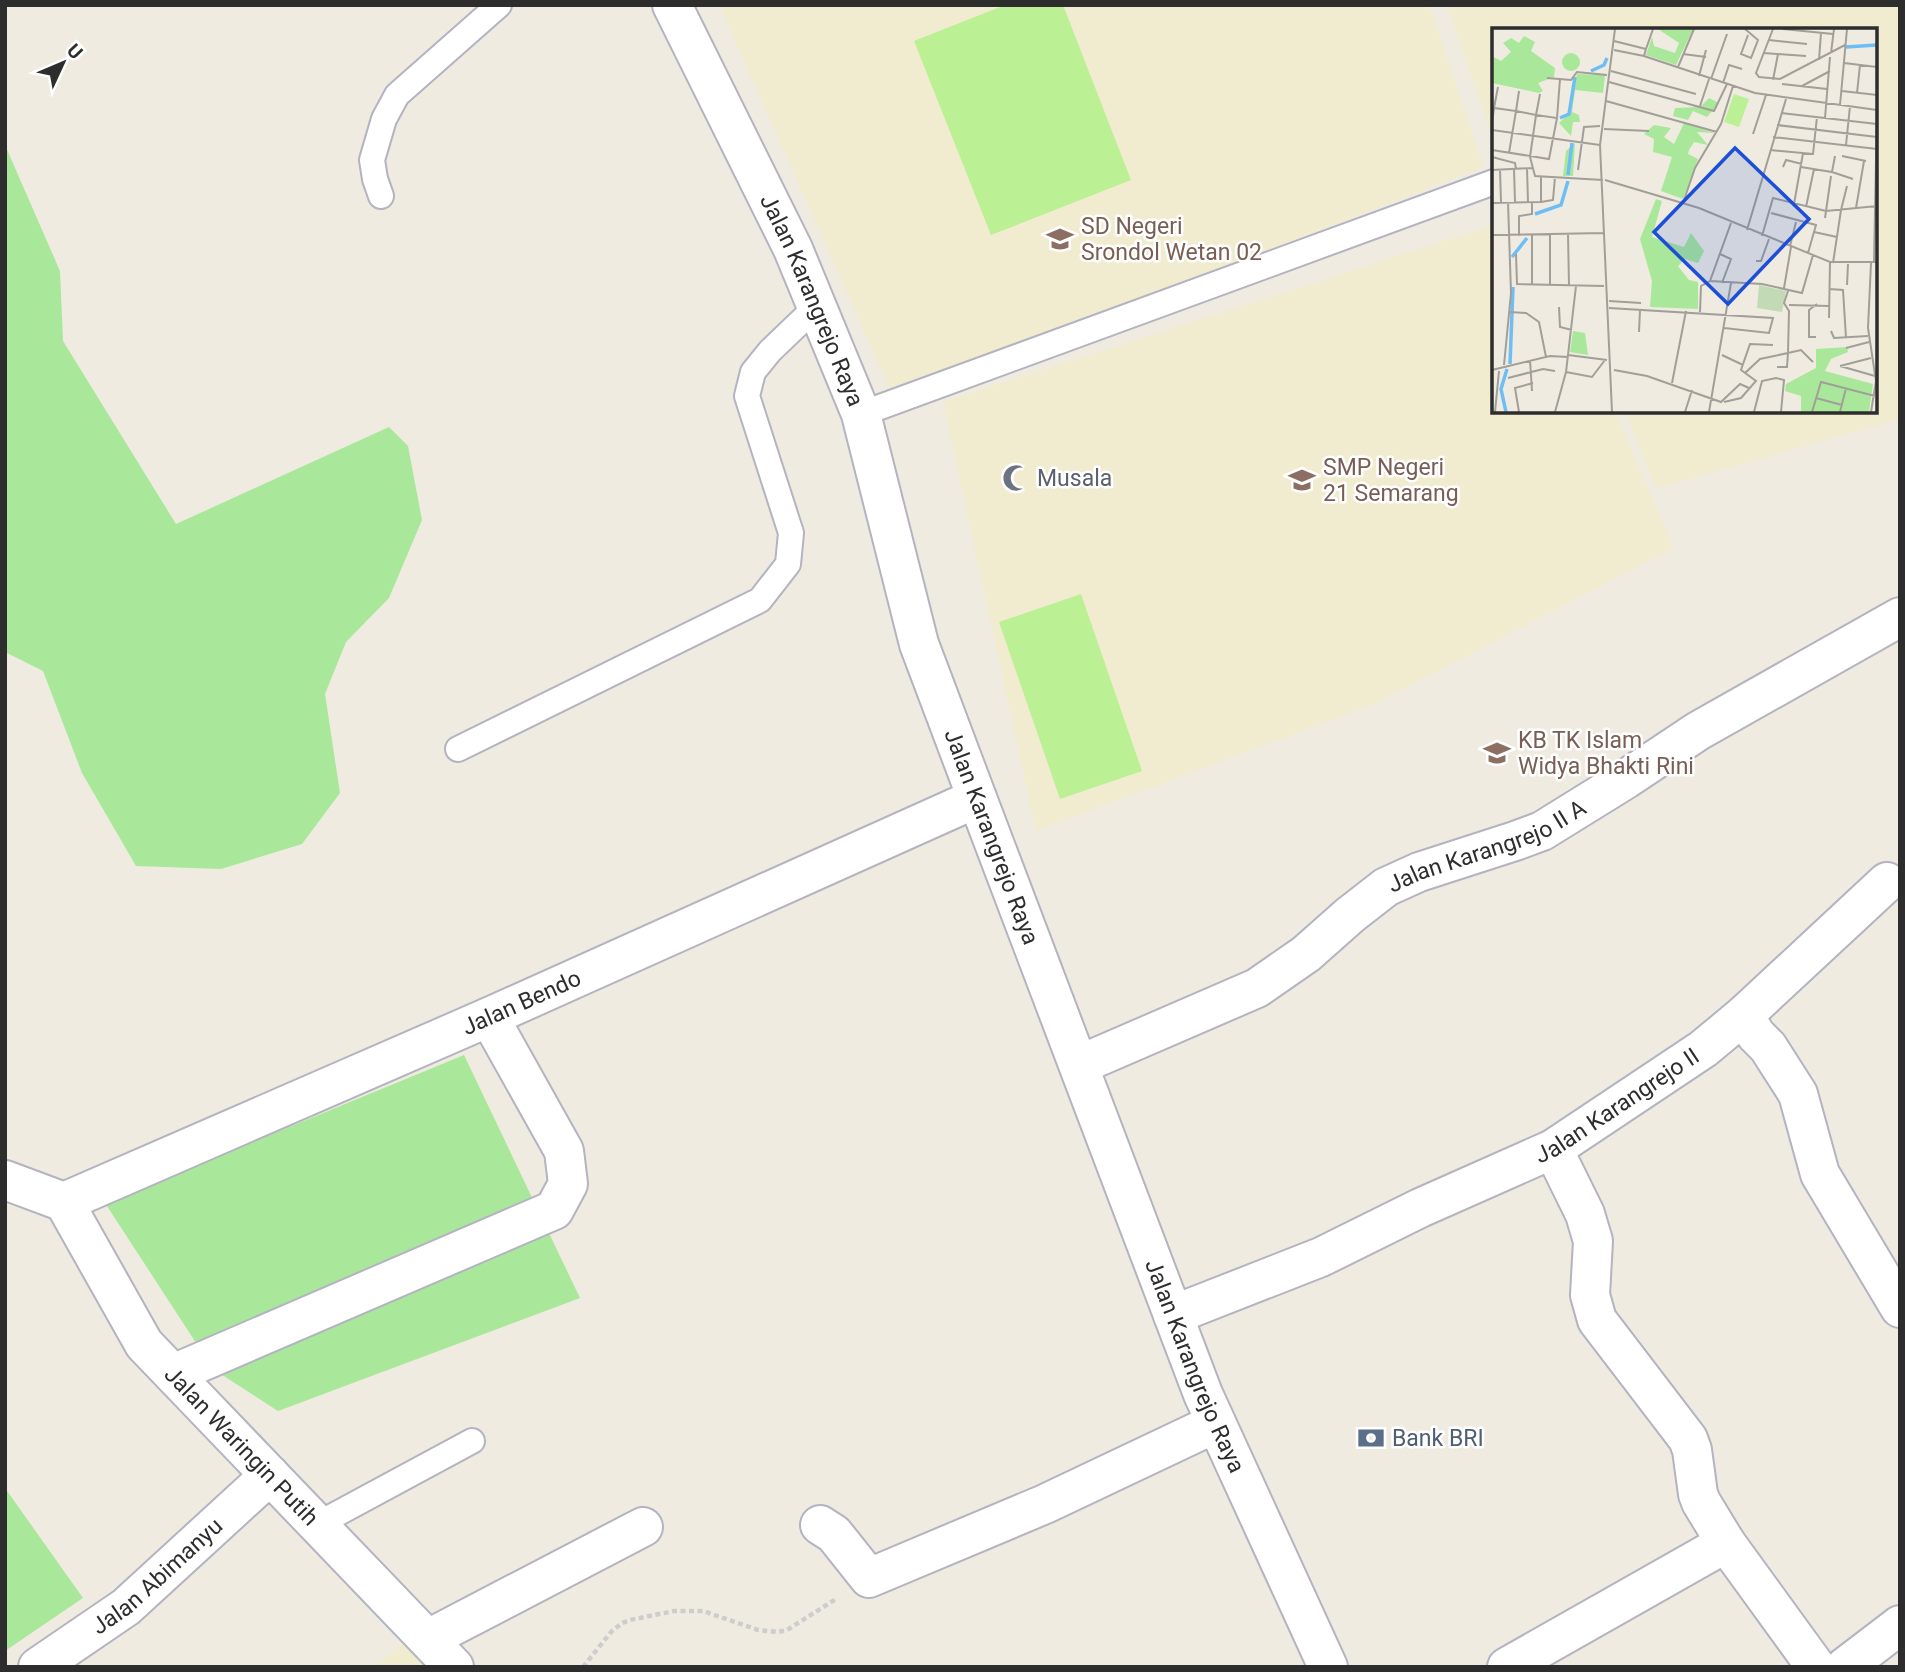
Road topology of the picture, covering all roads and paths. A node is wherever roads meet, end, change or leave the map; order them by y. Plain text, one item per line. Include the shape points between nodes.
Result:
1 (499, 5) edge
2 (675, 6) edge
3 (1492, 183) edge
4 (381, 196) dead end
5 (816, 307) junction
6 (861, 414) junction
7 (1898, 622) edge
8 (458, 749) dead end
9 (977, 798) junction
10 (1887, 881) dead end
11 (1744, 1015) junction
12 (489, 1017) junction
13 (1079, 1065) junction
14 (1553, 1149) junction
15 (5, 1180) edge
16 (64, 1202) junction
17 (1900, 1308) edge
18 (1173, 1315) junction
19 (173, 1374) junction
20 (1216, 1423) junction
21 (472, 1441) dead end
22 (270, 1475) junction
23 (318, 1524) junction
24 (820, 1525) dead end
25 (643, 1527) dead end
26 (1726, 1543) junction
27 (869, 1578) junction
28 (1900, 1625) edge
29 (428, 1639) junction
30 (38, 1667) edge
31 (454, 1667) edge
32 (583, 1667) edge
33 (1328, 1667) edge
34 (1507, 1667) edge
35 (1816, 1667) edge
36 (1845, 1667) edge

1 - 4 lane via 397,95 384,119 372,160
2 - 5 street, Jalan Karangrejo Raya via 793,249
3 - 6 lane
5 - 6 street, Jalan Karangrejo Raya
5 - 8 lane via 753,372 747,396 790,533 788,564 760,600
6 - 9 street, Jalan Karangrejo Raya via 919,644
7 - 13 street, Jalan Karangrejo II A via 1698,731 1542,831 1386,887 1257,988
9 - 12 street, Jalan Bendo
9 - 13 street, Jalan Karangrejo Raya
10 - 11 street, Jalan Karangrejo II
11 - 14 street, Jalan Karangrejo II via 1703,1049
11 - 17 street via 1798,1094 1820,1174
12 - 16 street, Jalan Bendo
12 - 19 street via 564,1151 568,1184 554,1210
13 - 18 street, Jalan Karangrejo Raya
14 - 18 street, Jalan Karangrejo II via 1321,1257
14 - 26 street via 1585,1214 1592,1241 1590,1295 1597,1320 1688,1439 1698,1494
15 - 16 street
16 - 19 street, Jalan Waringin Putih via 144,1343
18 - 20 street, Jalan Karangrejo Raya
19 - 22 street, Jalan Waringin Putih
20 - 27 street via 1045,1504
20 - 33 street, Jalan Karangrejo Raya
21 - 23 lane
22 - 23 street, Jalan Waringin Putih
22 - 30 street, Jalan Abimanyu via 126,1607
23 - 29 street, Jalan Waringin Putih
24 - 27 street via 834,1534
25 - 29 street
26 - 34 street
26 - 35 street
27 - 32 path via 778,1632 703,1611 674,1611 630,1620 611,1632
28 - 36 street
29 - 31 street, Jalan Waringin Putih

